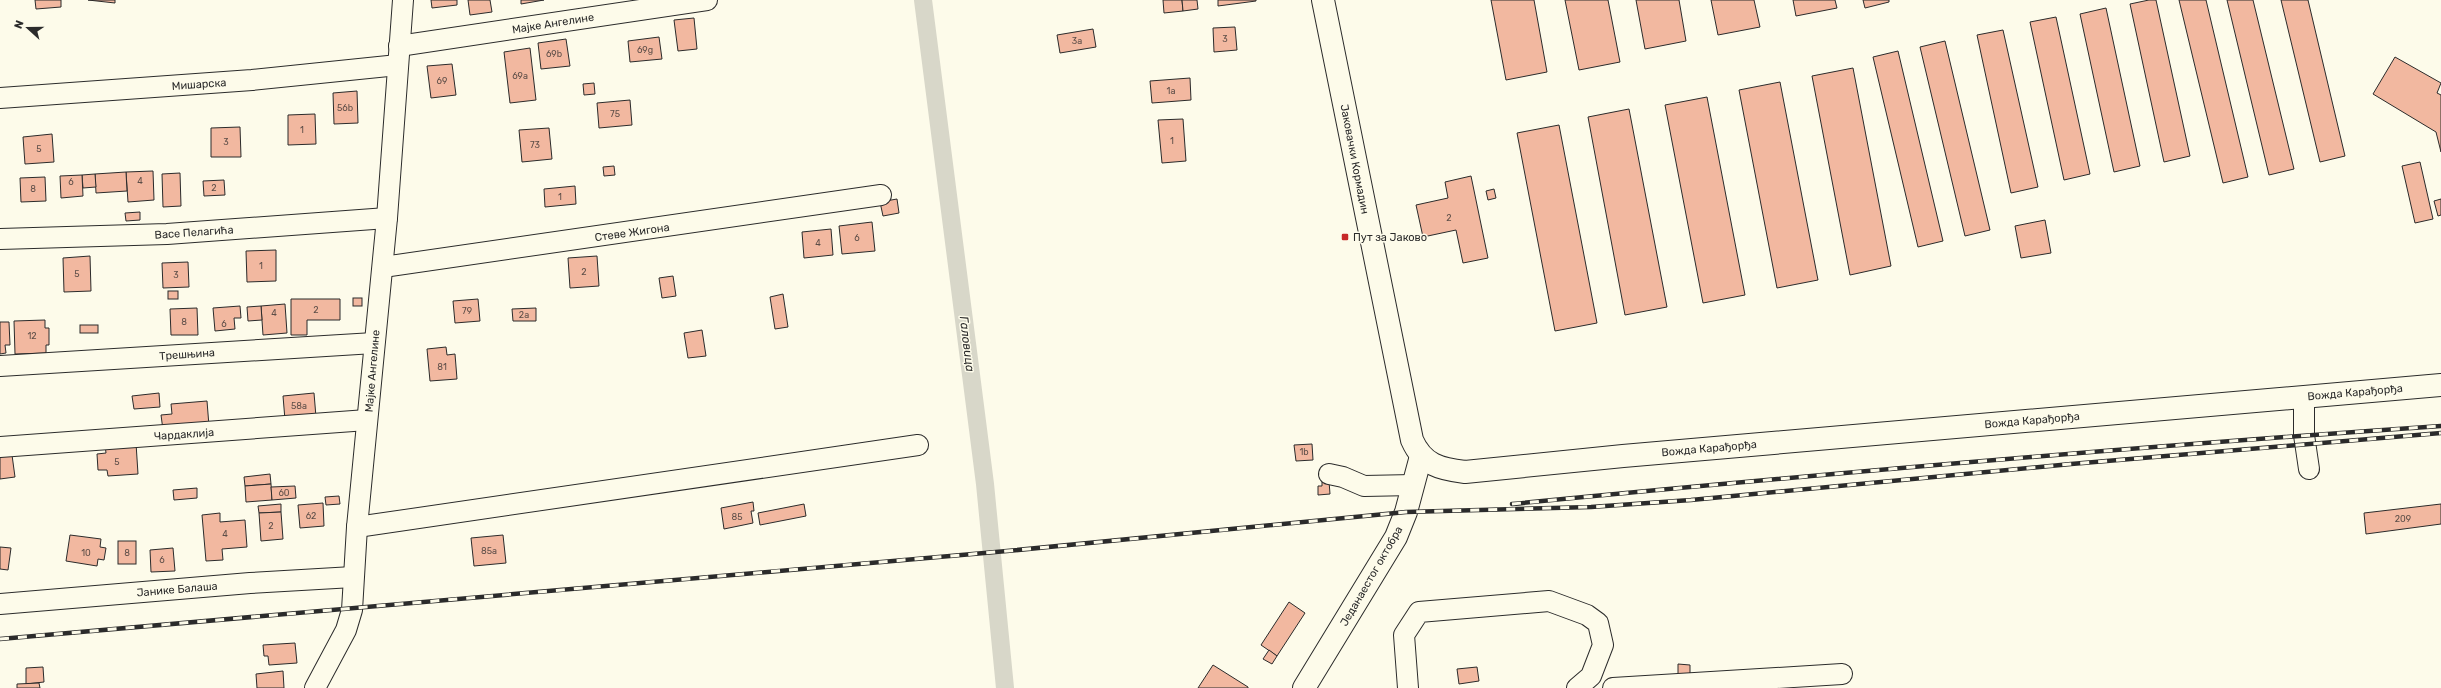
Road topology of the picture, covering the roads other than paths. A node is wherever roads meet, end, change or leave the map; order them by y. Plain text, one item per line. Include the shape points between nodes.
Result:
1 (403, 0) edge
2 (708, 0) edge
3 (1324, 0) edge
4 (399, 56) junction
5 (0, 98) edge
6 (881, 195) dead end
7 (387, 218) junction
8 (0, 239) edge
9 (383, 268) junction
10 (374, 342) junction
11 (0, 366) edge
12 (2441, 385) edge
13 (2304, 397) junction
14 (367, 420) junction
15 (918, 445) dead end
16 (0, 447) edge
17 (1421, 456) junction
18 (2309, 469) dead end
19 (1329, 474) dead end
20 (1413, 485) junction
21 (357, 527) junction
22 (353, 577) junction
23 (0, 604) edge
24 (1842, 674) dead end
25 (315, 688) edge
26 (1304, 688) edge
27 (1408, 688) edge
28 (1577, 688) edge
29 (1613, 688) edge

1 - 4 street, Мајке Ангелине
2 - 4 street, Мајке Ангелине
3 - 17 main road, Јаковачки Кормадин via 1412,440
4 - 5 street, Мишарска via 252,80
4 - 7 street, Мајке Ангелине
6 - 9 street, Стеве Жигона
7 - 8 street, Васе Пелагића via 167,234
7 - 9 street, Мајке Ангелине
9 - 10 street, Мајке Ангелине
10 - 11 street, Трешњина
10 - 14 street, Мајке Ангелине
12 - 13 main road, Вожда Карађорђа
13 - 17 main road, Вожда Карађорђа via 1465,472 1443,469
13 - 18 street via 2304,435
14 - 16 street, Чардаклија
14 - 21 street, Мајке Ангелине
15 - 21 street
17 - 20 main road, Једанаестог октобра
19 - 20 street via 1364,486
20 - 26 main road, Једанаестог октобра via 1396,537
21 - 22 street, Мајке Ангелине
22 - 23 street, Јанике Балаша
22 - 25 street, Мајке Ангелине via 352,610 346,630
24 - 29 street
27 - 28 street via 1404,636 1419,612 1549,601 1587,615 1598,623 1603,645 1591,676

